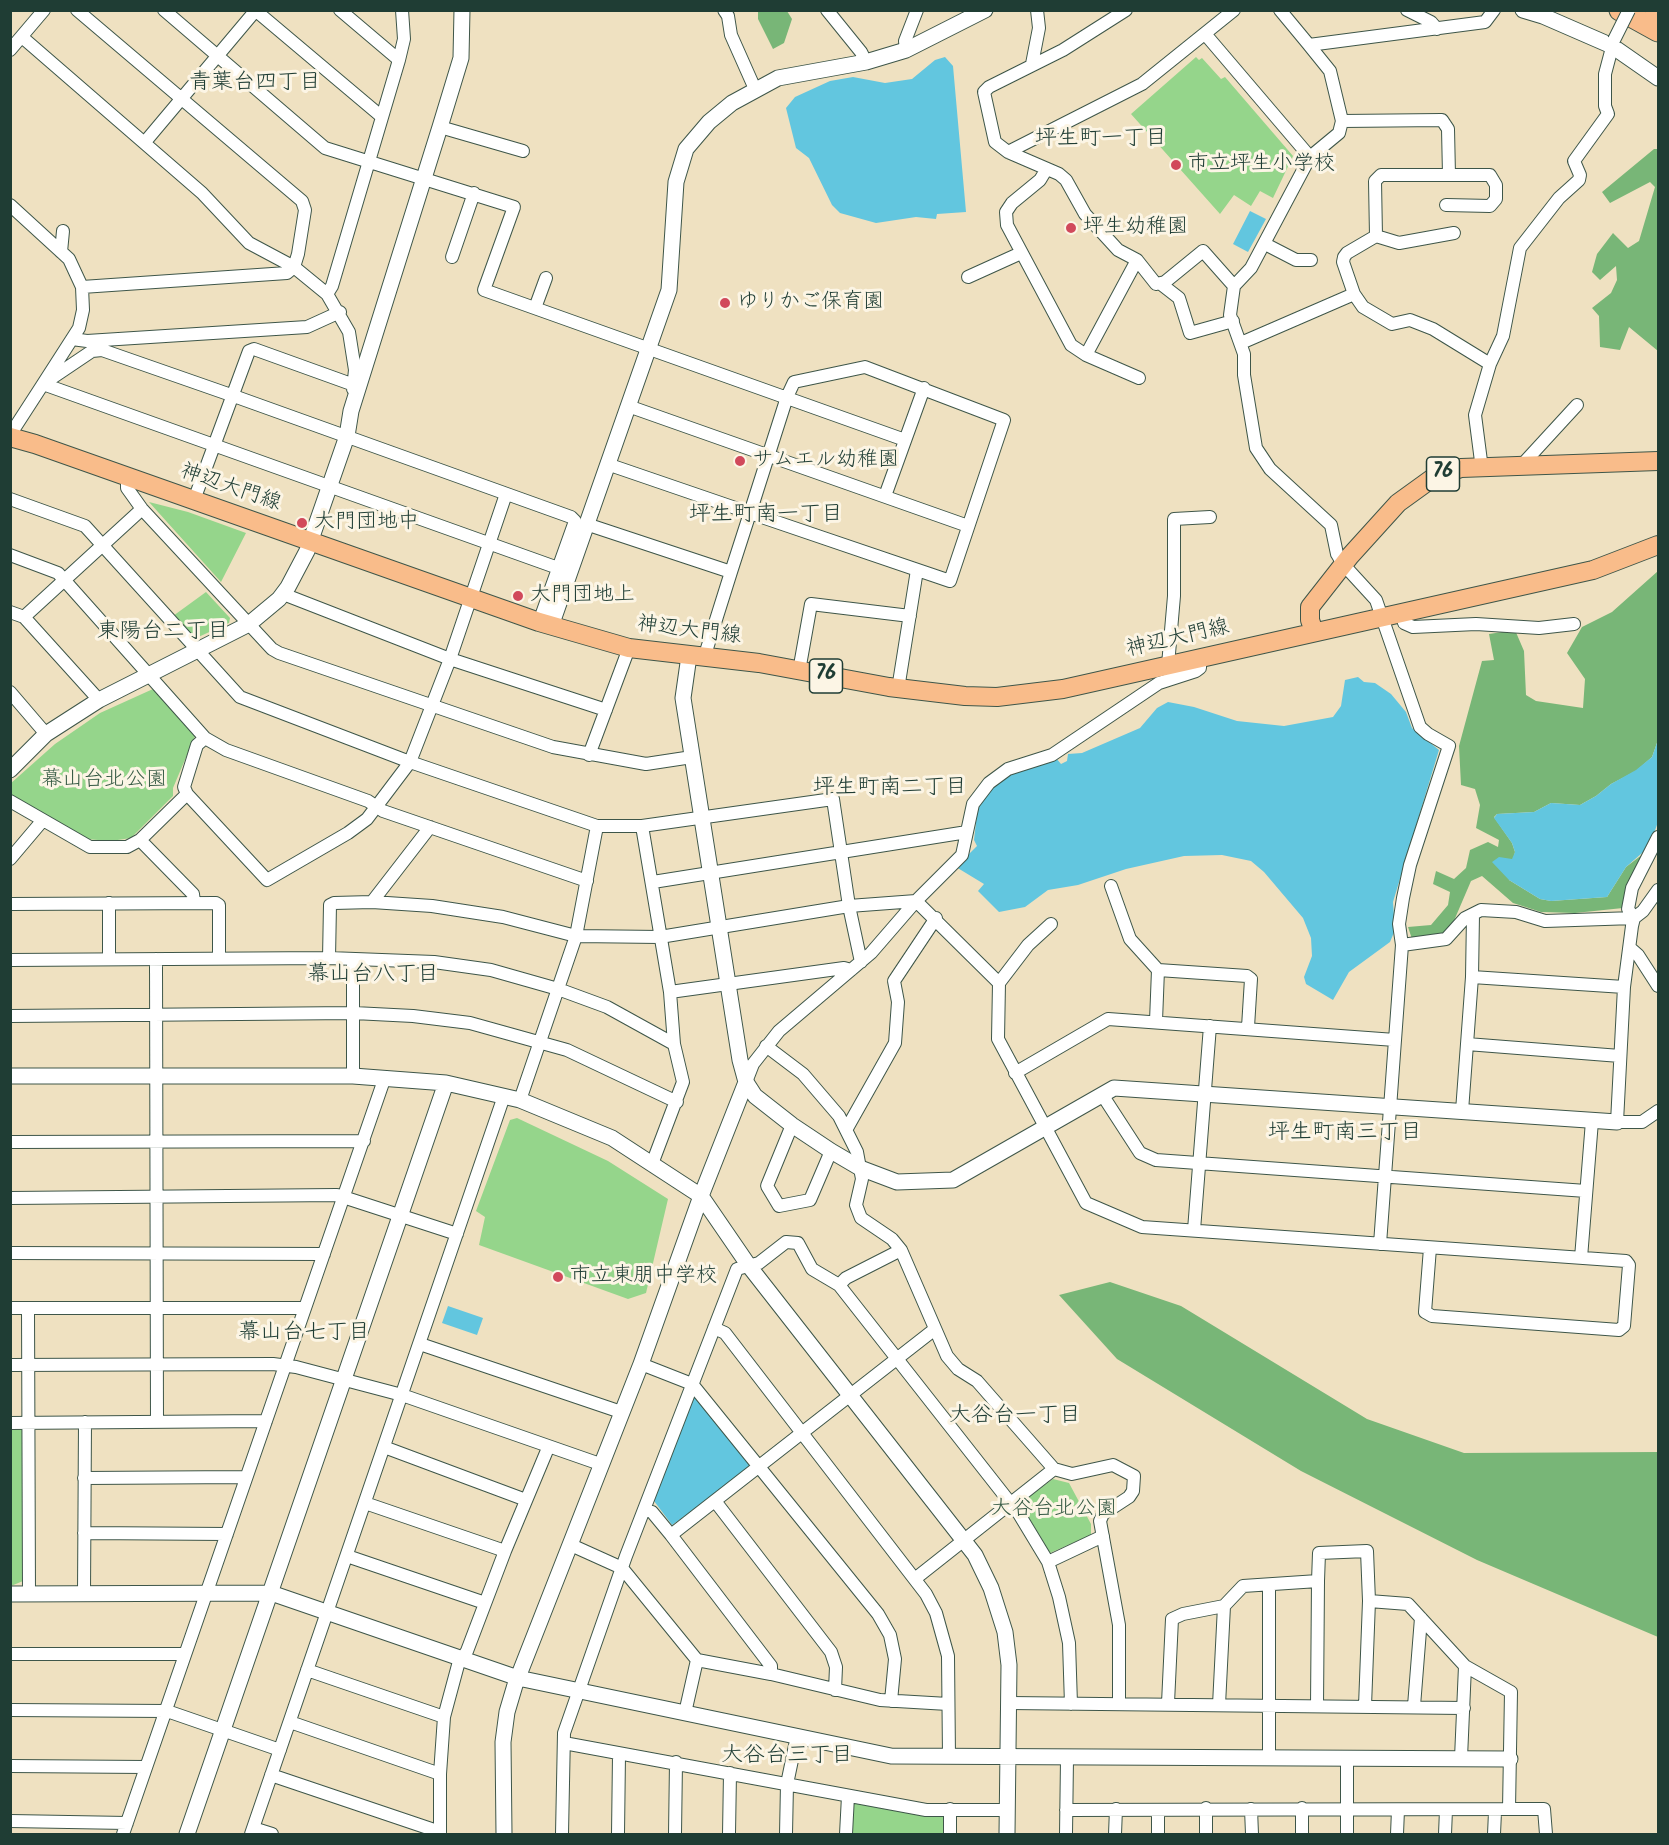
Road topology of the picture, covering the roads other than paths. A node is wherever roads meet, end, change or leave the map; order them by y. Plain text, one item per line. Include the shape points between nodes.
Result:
1 (44, 10) edge
2 (77, 10) edge
3 (164, 10) edge
4 (340, 10) edge
5 (402, 10) edge
6 (724, 10) edge
7 (917, 10) edge
8 (986, 10) edge
9 (1037, 10) edge
10 (1126, 10) edge
11 (1234, 10) edge
12 (1280, 10) edge
13 (1407, 10) edge
14 (1494, 10) edge
15 (1522, 10) edge
16 (1620, 10) edge
17 (1629, 10) edge
18 (256, 11) edge
19 (464, 11) edge
20 (831, 11) edge
21 (1437, 29) junction
22 (1659, 31) edge
23 (1206, 35) junction
24 (22, 37) junction
25 (1613, 43) junction
26 (1309, 45) junction
27 (10, 50) edge
28 (906, 50) junction
29 (218, 55) junction
30 (399, 60) junction
31 (866, 62) junction
32 (1032, 64) junction
33 (1659, 78) edge
34 (755, 89) junction
35 (181, 99) junction
36 (382, 117) junction
37 (1342, 121) junction
38 (440, 127) junction
39 (145, 142) junction
40 (523, 151) dead end
41 (1008, 152) junction
42 (1310, 157) junction
43 (369, 162) junction
44 (1046, 170) junction
45 (1449, 174) junction
46 (424, 181) junction
47 (474, 193) junction
48 (10, 205) edge
49 (1446, 205) dead end
50 (63, 231) dead end
51 (1454, 233) dead end
52 (1376, 236) junction
53 (1265, 244) junction
54 (61, 252) junction
55 (1021, 253) junction
56 (452, 257) dead end
57 (1137, 260) junction
58 (1311, 260) dead end
59 (294, 267) junction
60 (968, 277) dead end
61 (546, 278) dead end
62 (1161, 284) junction
63 (1234, 286) junction
64 (82, 287) junction
65 (327, 294) junction
66 (1354, 294) junction
67 (535, 308) junction
68 (340, 312) junction
69 (1233, 321) junction
70 (72, 339) junction
71 (1241, 343) junction
72 (648, 348) junction
73 (1086, 355) junction
74 (1490, 364) junction
75 (1139, 378) dead end
76 (44, 384) junction
77 (354, 385) junction
78 (924, 388) junction
79 (231, 395) junction
80 (787, 397) junction
81 (1577, 405) dead end
82 (628, 406) junction
83 (351, 411) junction
84 (10, 436) edge
85 (346, 436) junction
86 (905, 440) junction
87 (213, 445) junction
88 (769, 455) junction
89 (1659, 461) edge
90 (607, 464) junction
91 (1519, 468) junction
92 (1482, 469) junction
93 (127, 477) junction
94 (328, 486) junction
95 (506, 494) junction
96 (885, 496) junction
97 (10, 499) edge
98 (194, 500) junction
99 (142, 509) junction
100 (750, 513) junction
101 (1210, 517) dead end
102 (586, 524) junction
103 (968, 526) junction
104 (311, 541) junction
105 (488, 543) junction
106 (1659, 545) edge
107 (102, 546) junction
108 (10, 555) edge
109 (1343, 564) junction
110 (558, 568) junction
111 (917, 570) junction
112 (731, 572) junction
113 (65, 579) junction
114 (283, 594) junction
115 (470, 598) junction
116 (10, 612) edge
117 (1402, 613) junction
118 (910, 616) junction
119 (24, 617) junction
120 (1381, 618) junction
121 (249, 624) junction
122 (545, 624) junction
123 (1574, 624) dead end
124 (1314, 632) junction
125 (628, 648) junction
126 (198, 651) junction
127 (697, 657) junction
128 (1200, 658) junction
129 (450, 659) junction
130 (1168, 665) junction
131 (799, 671) junction
132 (151, 675) junction
133 (898, 689) junction
134 (10, 692) edge
135 (99, 700) junction
136 (432, 707) junction
137 (606, 710) junction
138 (46, 734) junction
139 (205, 738) junction
140 (589, 755) junction
141 (692, 758) junction
142 (410, 762) junction
143 (11, 767) edge
144 (187, 794) junction
145 (10, 801) edge
146 (375, 806) junction
147 (700, 817) junction
148 (43, 820) junction
149 (642, 825) junction
150 (597, 826) junction
151 (429, 828) junction
152 (967, 832) junction
153 (1659, 837) edge
154 (140, 840) junction
155 (842, 851) junction
156 (10, 859) edge
157 (709, 874) junction
158 (587, 881) junction
159 (653, 882) junction
160 (1111, 886) dead end
161 (1659, 890) edge
162 (916, 901) junction
163 (194, 902) junction
164 (372, 902) junction
165 (108, 903) junction
166 (10, 904) edge
167 (849, 906) junction
168 (1473, 915) junction
169 (936, 918) junction
170 (1634, 918) junction
171 (1051, 924) dead end
172 (719, 930) junction
173 (576, 936) junction
174 (660, 937) junction
175 (1402, 945) junction
176 (1630, 948) junction
177 (109, 958) junction
178 (219, 958) junction
179 (329, 958) junction
180 (353, 958) junction
181 (156, 959) junction
182 (10, 960) edge
183 (856, 966) junction
184 (1158, 970) junction
185 (1472, 977) junction
186 (999, 983) junction
187 (727, 985) junction
188 (1659, 986) edge
189 (1624, 987) junction
190 (558, 989) junction
191 (670, 992) junction
192 (354, 1013) junction
193 (156, 1014) junction
194 (10, 1016) edge
195 (1155, 1021) junction
196 (1210, 1026) junction
197 (1248, 1027) junction
198 (1395, 1040) junction
199 (540, 1042) junction
200 (674, 1044) junction
201 (1467, 1044) junction
202 (766, 1046) junction
203 (1620, 1056) junction
204 (1015, 1073) junction
205 (10, 1076) edge
206 (353, 1076) junction
207 (157, 1077) junction
208 (385, 1077) junction
209 (746, 1082) junction
210 (446, 1083) junction
211 (1205, 1094) junction
212 (504, 1096) junction
213 (1103, 1096) junction
214 (520, 1100) junction
215 (677, 1102) junction
216 (1391, 1108) junction
217 (1462, 1111) junction
218 (1659, 1111) edge
219 (1592, 1121) junction
220 (1617, 1122) junction
221 (792, 1125) junction
222 (1044, 1128) junction
223 (846, 1130) junction
224 (157, 1140) junction
225 (364, 1141) junction
226 (10, 1142) edge
227 (831, 1151) junction
228 (652, 1164) junction
229 (1200, 1164) junction
230 (860, 1168) junction
231 (1387, 1177) junction
232 (1586, 1191) junction
233 (158, 1196) junction
234 (344, 1196) junction
235 (701, 1196) junction
236 (10, 1198) edge
237 (401, 1215) junction
238 (1194, 1230) junction
239 (457, 1234) junction
240 (1380, 1244) junction
241 (1430, 1248) junction
242 (901, 1250) junction
243 (158, 1252) junction
244 (10, 1253) edge
245 (324, 1254) junction
246 (1581, 1258) junction
247 (749, 1266) junction
248 (840, 1285) junction
249 (158, 1307) junction
250 (10, 1308) edge
251 (28, 1308) junction
252 (304, 1308) junction
253 (714, 1328) junction
254 (935, 1329) junction
255 (420, 1344) junction
256 (897, 1358) junction
257 (157, 1364) junction
258 (641, 1364) junction
259 (10, 1365) edge
260 (27, 1365) junction
261 (284, 1365) junction
262 (344, 1378) junction
263 (692, 1384) junction
264 (402, 1395) junction
265 (849, 1395) junction
266 (621, 1412) junction
267 (266, 1421) junction
268 (85, 1422) junction
269 (157, 1422) junction
270 (10, 1423) edge
271 (28, 1423) junction
272 (802, 1432) junction
273 (384, 1447) junction
274 (548, 1448) junction
275 (600, 1464) junction
276 (758, 1467) junction
277 (1054, 1469) junction
278 (246, 1477) junction
279 (84, 1478) junction
280 (526, 1500) junction
281 (715, 1501) junction
282 (365, 1503) junction
283 (1010, 1504) junction
284 (645, 1510) junction
285 (84, 1533) junction
286 (226, 1534) junction
287 (671, 1535) junction
288 (1103, 1536) junction
289 (963, 1540) junction
290 (571, 1545) junction
291 (505, 1551) junction
292 (347, 1556) junction
293 (1048, 1562) junction
294 (622, 1568) junction
295 (916, 1578) junction
296 (1318, 1581) junction
297 (1269, 1586) junction
298 (84, 1593) junction
299 (272, 1593) junction
300 (10, 1594) edge
301 (29, 1594) junction
302 (206, 1594) junction
303 (1369, 1601) junction
304 (484, 1603) junction
305 (1224, 1606) junction
306 (328, 1612) junction
307 (1421, 1618) junction
308 (10, 1654) edge
309 (184, 1654) junction
310 (463, 1658) junction
311 (697, 1660) junction
312 (1465, 1666) junction
313 (307, 1670) junction
314 (771, 1674) junction
315 (518, 1678) junction
316 (835, 1690) junction
317 (578, 1691) junction
318 (891, 1701) junction
319 (1010, 1703) junction
320 (1168, 1703) junction
321 (948, 1704) junction
322 (1071, 1704) junction
323 (1119, 1704) junction
324 (1219, 1705) junction
325 (1365, 1706) junction
326 (1414, 1706) junction
327 (1269, 1707) junction
328 (1317, 1707) junction
329 (1464, 1708) junction
330 (10, 1710) edge
331 (167, 1711) junction
332 (685, 1713) junction
333 (444, 1717) junction
334 (290, 1722) junction
335 (223, 1730) junction
336 (797, 1736) junction
337 (564, 1743) junction
338 (280, 1750) junction
339 (619, 1755) junction
340 (949, 1757) junction
341 (1008, 1758) junction
342 (1067, 1758) junction
343 (1269, 1758) junction
344 (1461, 1758) junction
345 (1510, 1759) junction
346 (1347, 1760) junction
347 (676, 1762) junction
348 (10, 1766) edge
349 (146, 1767) junction
350 (730, 1773) junction
351 (440, 1774) junction
352 (271, 1775) junction
353 (787, 1784) junction
354 (848, 1796) junction
355 (1206, 1808) junction
356 (1302, 1808) junction
357 (950, 1809) junction
358 (1116, 1809) junction
359 (1251, 1809) junction
360 (1509, 1809) junction
361 (1006, 1810) junction
362 (1066, 1810) junction
363 (1158, 1810) junction
364 (1398, 1810) junction
365 (1446, 1810) junction
366 (1347, 1811) junction
367 (1495, 1812) junction
368 (10, 1821) edge
369 (125, 1829) edge
370 (252, 1831) edge
371 (441, 1833) edge
372 (187, 1834) edge
373 (272, 1834) edge
374 (504, 1834) edge
375 (562, 1834) edge
376 (618, 1834) edge
377 (675, 1834) edge
378 (729, 1834) edge
379 (786, 1834) edge
380 (846, 1834) edge
381 (950, 1834) edge
382 (1007, 1834) edge
383 (1066, 1834) edge
384 (1115, 1834) edge
385 (1158, 1834) edge
386 (1206, 1834) edge
387 (1252, 1834) edge
388 (1302, 1834) edge
389 (1347, 1834) edge
390 (1397, 1834) edge
391 (1445, 1834) edge
392 (1494, 1834) edge
393 (1546, 1834) edge

1 - 24 street
2 - 35 street
3 - 29 street
4 - 30 street
5 - 30 street via 404,39
6 - 34 street
7 - 28 street via 905,41
8 - 28 street
9 - 32 street via 1039,28
10 - 32 street via 1063,50
11 - 23 street
12 - 26 street
13 - 21 street
14 - 21 street via 1485,22
15 - 25 street
16 - 22 highway
17 - 25 street, bridge
18 - 29 street
18 - 36 street
19 - 38 street via 460,58
20 - 31 street
21 - 26 street
23 - 41 street via 1142,84
23 - 42 street
24 - 27 street
24 - 39 street
25 - 33 street
25 - 74 street via 1605,74 1608,114 1574,161 1579,180 1559,198 1520,248 1503,336
26 - 37 street via 1330,71
28 - 31 street
29 - 35 street
29 - 43 street via 325,148
30 - 36 street
31 - 34 street via 778,78
32 - 41 street via 984,92 995,142
34 - 72 street via 709,122 686,149 676,182 669,290
35 - 39 street
35 - 59 street via 302,201 305,210
36 - 43 street
37 - 42 street via 1339,133
37 - 45 street via 1442,120 1448,129
38 - 40 street
38 - 46 street
39 - 59 street via 202,193 249,243
41 - 44 street
42 - 53 street
43 - 46 street
43 - 65 street
44 - 55 street via 1006,212 1007,225
44 - 57 street via 1066,180 1085,214 1118,250
45 - 49 street via 1490,175 1496,185 1496,200 1490,206
45 - 52 street via 1381,175 1375,182
46 - 47 street
46 - 83 street
47 - 56 street
47 - 67 street via 514,207 484,290
48 - 54 street
50 - 54 street
51 - 52 street via 1399,243
52 - 66 street via 1344,257
53 - 58 street via 1296,260
53 - 63 street
54 - 64 street via 69,259
55 - 60 street
55 - 73 street via 1071,345
57 - 62 street via 1156,284
57 - 73 street
59 - 64 street via 287,273
59 - 65 street
61 - 67 street
62 - 63 street via 1203,251
62 - 69 street via 1179,298 1190,333
63 - 69 street via 1230,315
64 - 70 street via 79,328
65 - 68 street
66 - 71 street
66 - 74 street via 1363,307 1392,324 1410,320 1433,329
67 - 72 street
68 - 70 street via 307,327
68 - 77 street via 349,332
69 - 71 street
70 - 76 street
71 - 109 street via 1256,448 1270,470 1331,525
72 - 80 street
72 - 82 street
73 - 75 street
74 - 92 street via 1474,415
76 - 79 street via 92,351 102,350
76 - 84 street
76 - 87 street
77 - 79 street via 254,349 249,351
77 - 83 street
78 - 80 street via 865,367 794,382
78 - 86 street
78 - 103 street via 1004,420
79 - 85 street
79 - 87 street
80 - 86 street
80 - 88 street
81 - 91 street
82 - 88 street
82 - 90 street
83 - 85 street
84 - 93 main road, 神辺大門線 / 76
85 - 94 street
85 - 95 street
86 - 96 street
87 - 94 street
87 - 98 street
88 - 96 street
88 - 100 street
89 - 91 main road, 76
90 - 100 street
90 - 102 street
91 - 92 main road, 76
92 - 109 main road, 76 via 1461,468 1420,486 1398,503
93 - 98 main road, 神辺大門線 / 76
93 - 99 street via 128,488
94 - 104 street
94 - 105 street
95 - 105 street
95 - 110 street via 575,521
96 - 103 street
97 - 107 street via 85,526
98 - 104 main road, 神辺大門線 / 76
99 - 107 street
99 - 121 street
100 - 111 street
100 - 112 street
101 - 130 street via 1174,519 1174,596
102 - 112 street
102 - 122 street
103 - 111 street via 950,581
104 - 114 street
104 - 115 main road, 神辺大門線 / 76
105 - 110 street
105 - 115 street
106 - 117 main road, 神辺大門線 / 76 via 1593,570
107 - 113 street
107 - 126 street
108 - 113 street via 54,570
109 - 120 street via 1376,600
109 - 124 main road, 76 via 1310,607
110 - 122 street
111 - 118 street
112 - 127 street
113 - 119 street
113 - 132 street
114 - 121 street
114 - 129 street
115 - 122 main road, 神辺大門線 / 76
115 - 129 street
116 - 119 street
117 - 120 main road, 神辺大門線 / 76
117 - 123 street via 1404,623 1413,627 1476,624 1539,628
118 - 131 street via 811,604
118 - 133 street
119 - 135 street
120 - 124 main road, 神辺大門線 / 76
120 - 175 street via 1420,727 1449,746 1410,865 1399,924
121 - 126 street
121 - 136 street via 272,650
122 - 125 main road, 神辺大門線 / 76
124 - 128 main road, 神辺大門線 / 76
125 - 127 main road, 神辺大門線 / 76
125 - 137 street
126 - 132 street
126 - 142 street via 248,702
127 - 131 main road, 神辺大門線 / 76
127 - 141 street via 683,698
128 - 130 main road, 神辺大門線 / 76
128 - 152 street via 1196,671 1159,683 1052,755 1008,769 989,783 973,804
129 - 136 street
129 - 137 street
130 - 133 main road, 神辺大門線 / 76 via 1063,689 997,697
131 - 133 main road, 神辺大門線 / 76
132 - 135 street
132 - 139 street
134 - 138 street
135 - 138 street
136 - 140 street
136 - 142 street
137 - 140 street
138 - 143 street
139 - 144 street via 198,745 184,787
139 - 146 street via 226,750
140 - 141 street via 646,764
141 - 147 street
142 - 146 street
142 - 150 street
144 - 146 street via 267,880 348,833 367,819
144 - 154 street
145 - 148 street
146 - 151 street
147 - 149 street
147 - 155 street via 833,799
147 - 157 street
148 - 154 street via 90,847 127,847
148 - 156 street
149 - 150 street
149 - 159 street
150 - 158 street
151 - 158 street
151 - 164 street
152 - 155 street
152 - 162 street via 962,855
153 - 170 street via 1632,888 1628,909
154 - 163 street via 193,894
155 - 157 street
155 - 167 street
157 - 159 street
157 - 172 street
158 - 173 street
159 - 174 street
160 - 184 street via 1130,939
161 - 170 street
162 - 167 street
162 - 169 street
162 - 183 street
163 - 165 street
163 - 178 street via 219,905
164 - 173 street via 503,917
164 - 179 street via 330,905
165 - 166 street
165 - 177 street
167 - 172 street
167 - 183 street
168 - 170 street via 1481,910 1516,912 1545,921
168 - 175 street via 1465,918 1446,939
168 - 185 street
169 - 186 street
169 - 223 street via 894,981 898,1002 895,1043
170 - 176 street
171 - 186 street via 1028,945
172 - 174 street
172 - 187 street
173 - 174 street
173 - 190 street
174 - 191 street
175 - 198 street
176 - 188 street
176 - 189 street
177 - 181 street
177 - 182 street
178 - 179 street
178 - 181 street
179 - 180 street
180 - 190 street via 434,962 491,970
180 - 192 street
181 - 193 street
183 - 187 street
183 - 202 street via 791,1018
184 - 195 street
184 - 197 street via 1247,976 1251,979
185 - 189 street
185 - 201 street
186 - 204 street via 998,1039
187 - 191 street
187 - 209 street
189 - 203 street
190 - 199 street
190 - 200 street via 608,1007
191 - 200 street
192 - 193 street
192 - 199 street via 470,1023
192 - 206 street
193 - 194 street
193 - 207 street
195 - 196 street
195 - 204 street via 1108,1019
196 - 197 street
196 - 211 street
197 - 198 street
198 - 216 street
199 - 214 street
199 - 215 street via 567,1050
200 - 215 street via 683,1082
201 - 203 street
201 - 217 street
202 - 209 street
202 - 223 street via 803,1074
203 - 220 street
204 - 222 street
205 - 207 street
206 - 207 street
206 - 208 street
207 - 224 street
208 - 210 street
208 - 225 street
209 - 221 street via 756,1096
209 - 235 street
210 - 212 street
210 - 237 street
211 - 213 street via 1114,1088
211 - 216 street
211 - 229 street
212 - 214 street
212 - 239 street
213 - 222 street
213 - 229 street via 1140,1153 1156,1160
214 - 228 street via 612,1138
215 - 228 street
216 - 217 street
216 - 231 street
217 - 219 street
218 - 220 street via 1642,1122
219 - 220 street
219 - 232 street
221 - 227 street
221 - 227 street via 767,1186 779,1206 810,1200
222 - 230 street via 953,1180 897,1182
222 - 238 street via 1086,1203 1142,1227
223 - 230 street
224 - 225 street
224 - 226 street
224 - 233 street
225 - 234 street
227 - 230 street
228 - 235 street
229 - 231 street
229 - 238 street
230 - 242 street via 862,1179 856,1205 861,1218
231 - 232 street
231 - 240 street
232 - 246 street
233 - 234 street
233 - 236 street
233 - 243 street
234 - 237 street
234 - 245 street
235 - 247 street
235 - 258 street
237 - 239 street
237 - 262 street
238 - 240 street
239 - 255 street
240 - 241 street
241 - 246 street
241 - 246 street via 1425,1312 1432,1316 1619,1329 1624,1326 1629,1265 1626,1261
242 - 248 street via 846,1278
242 - 254 street
243 - 244 street
243 - 245 street
243 - 249 street
245 - 252 street
247 - 248 street via 786,1242 798,1243 812,1269
247 - 253 street via 737,1269
247 - 265 street
248 - 256 street
249 - 251 street
249 - 252 street
249 - 257 street
250 - 251 street
251 - 260 street
252 - 261 street
253 - 263 street
253 - 272 street via 725,1333
254 - 256 street
254 - 277 street via 947,1356 958,1369 977,1381
255 - 264 street
255 - 266 street
256 - 265 street
256 - 283 street
257 - 260 street
257 - 261 street
257 - 269 street
258 - 263 street
258 - 266 street
259 - 260 street
260 - 271 street
261 - 262 street
261 - 267 street
262 - 264 street
262 - 299 street
263 - 276 street
263 - 284 street
264 - 273 street
264 - 274 street
265 - 272 street
265 - 289 street
266 - 275 street
267 - 269 street
267 - 278 street
268 - 269 street
268 - 271 street
268 - 279 street
270 - 271 street
271 - 301 street
272 - 276 street
272 - 295 street
273 - 280 street
273 - 282 street
274 - 275 street
274 - 280 street
275 - 290 street
276 - 281 street
276 - 318 street via 878,1614 890,1635 895,1659
277 - 283 street
277 - 288 street via 1072,1474 1113,1465 1134,1476 1129,1497 1103,1514
278 - 279 street
278 - 286 street
279 - 285 street
280 - 291 street
281 - 287 street
281 - 316 street via 831,1652 836,1667
282 - 291 street
282 - 292 street
283 - 289 street
283 - 293 street
284 - 287 street via 652,1512
284 - 294 street
285 - 286 street
285 - 298 street
286 - 302 street
287 - 314 street via 771,1666
288 - 293 street
288 - 323 street via 1119,1625
289 - 295 street
289 - 319 street via 992,1588 1005,1632
290 - 294 street
290 - 315 street
291 - 304 street
292 - 304 street
292 - 306 street
293 - 322 street via 1066,1624
294 - 311 street
294 - 317 street
295 - 321 street via 942,1630 948,1656
296 - 297 street
296 - 303 street via 1319,1553 1367,1551
296 - 328 street
297 - 305 street via 1243,1586
297 - 327 street
298 - 301 street
298 - 302 street
299 - 302 street
299 - 306 street
299 - 335 street
300 - 301 street
302 - 309 street
303 - 307 street via 1408,1604
303 - 325 street
304 - 310 street
305 - 320 street via 1172,1620
305 - 324 street
306 - 310 street
306 - 313 street
307 - 312 street
307 - 326 street
308 - 309 street
309 - 331 street
310 - 315 street
310 - 333 street
311 - 314 street
311 - 332 street
312 - 329 street
312 - 345 street via 1511,1692
313 - 333 street
313 - 334 street
314 - 316 street
315 - 317 street
315 - 374 street via 503,1742
316 - 318 street
317 - 332 street
317 - 337 street
318 - 321 street
319 - 322 street
319 - 341 street
320 - 323 street
320 - 324 street
321 - 340 street
322 - 323 street
324 - 327 street
325 - 326 street
325 - 328 street
326 - 329 street
327 - 328 street
327 - 343 street
329 - 344 street
330 - 331 street
331 - 335 street
331 - 349 street
332 - 336 street
333 - 351 street
334 - 338 street
334 - 351 street
335 - 338 street
335 - 372 street
336 - 340 street via 891,1756
336 - 353 street
337 - 339 street
337 - 375 street
338 - 352 street
339 - 347 street
339 - 376 street
340 - 341 street
341 - 342 street
341 - 361 street
342 - 343 street
342 - 362 street
343 - 346 street
344 - 345 street
344 - 346 street
345 - 360 street
346 - 366 street
347 - 350 street
347 - 377 street
348 - 349 street
349 - 369 street
350 - 353 street
350 - 378 street
351 - 371 street
352 - 370 street
352 - 371 street
353 - 354 street
353 - 379 street
354 - 357 street via 926,1810
354 - 380 street
355 - 359 street
355 - 363 street
355 - 386 street
356 - 359 street
356 - 366 street
356 - 388 street
357 - 361 street
357 - 381 street
358 - 362 street
358 - 363 street
358 - 384 street
359 - 387 street
360 - 367 street
360 - 393 street via 1544,1809
361 - 382 street
362 - 383 street
363 - 385 street
364 - 365 street
364 - 366 street
364 - 390 street
365 - 367 street
365 - 391 street
366 - 389 street
367 - 392 street
368 - 369 street
370 - 373 street

